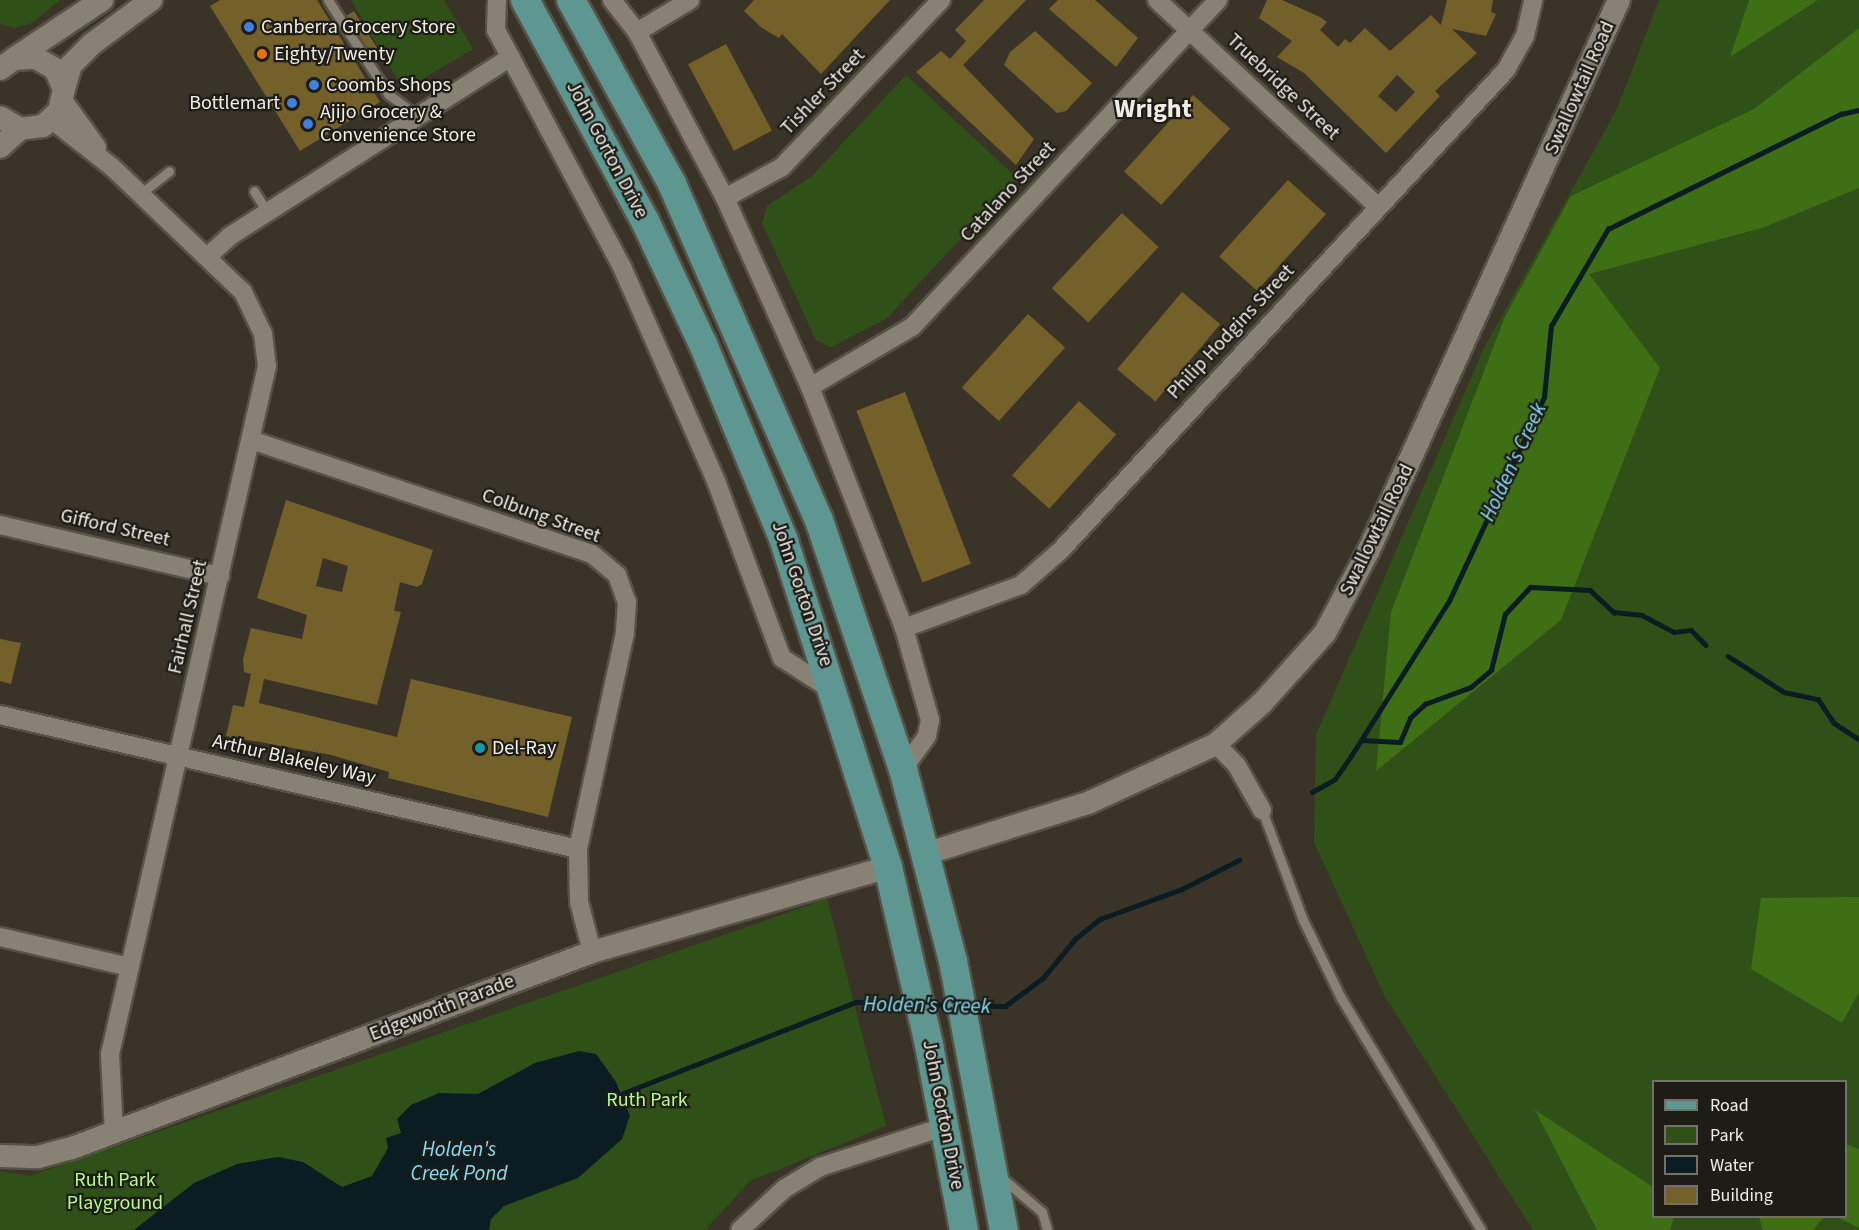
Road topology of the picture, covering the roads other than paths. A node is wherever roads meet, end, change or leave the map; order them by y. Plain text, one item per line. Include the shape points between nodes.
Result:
1 (102, 0) edge
2 (151, 0) edge
3 (328, 0) edge
4 (496, 0) edge
5 (525, 0) edge
6 (572, 0) edge
7 (612, 0) edge
8 (690, 0) edge
9 (941, 0) edge
10 (1157, 0) edge
11 (1218, 0) edge
12 (1533, 0) edge
13 (1619, 0) edge
14 (1189, 30) junction
15 (637, 32) junction
16 (511, 57) junction
17 (5, 61) edge
18 (60, 103) junction
19 (417, 116) junction
20 (0, 117) edge
21 (20, 129) junction
22 (0, 147) edge
23 (169, 171) dead end
24 (254, 191) dead end
25 (140, 194) junction
26 (725, 198) junction
27 (1378, 207) junction
28 (267, 212) junction
29 (207, 257) junction
30 (810, 387) junction
31 (251, 440) junction
32 (0, 525) edge
33 (220, 576) junction
34 (904, 628) junction
35 (835, 692) junction
36 (0, 715) edge
37 (1216, 744) junction
38 (178, 756) junction
39 (903, 769) junction
40 (1262, 810) joint
41 (578, 849) junction
42 (925, 854) junction
43 (888, 867) junction
44 (0, 937) edge
45 (592, 952) junction
46 (130, 967) junction
47 (946, 1126) junction
48 (114, 1132) junction
49 (0, 1156) edge
50 (995, 1172) junction
51 (960, 1227) edge
52 (740, 1230) edge
53 (1004, 1230) edge
54 (1047, 1230) edge
55 (1481, 1230) edge

1 - 17 street
2 - 18 street via 92,44 71,65
3 - 19 lane via 388,94
4 - 16 street via 496,30
5 - 35 main road, John Gorton Drive via 618,169 703,344 784,541
6 - 39 main road, John Gorton Drive via 672,184 744,341 819,520
7 - 15 street
8 - 15 street
9 - 26 street, Tishler Street via 789,161
10 - 14 street, Truebridge Street
11 - 14 street, Catalano Street
12 - 27 street, Philip Hodgins Street via 1526,36 1506,70
13 - 37 street, Swallowtail Road via 1379,529 1331,622 1262,703
14 - 27 street, Truebridge Street
14 - 30 street, Catalano Street via 912,327
15 - 26 street
16 - 19 street
16 - 35 street via 632,288 716,481 782,658
17 - 18 street via 46,62
18 - 21 street
18 - 25 street, Fairhall Street via 112,167
19 - 28 street
20 - 21 street
21 - 22 street
23 - 25 lane
24 - 28 lane
25 - 29 street, Fairhall Street
26 - 30 street
27 - 34 street, Philip Hodgins Street via 1037,573 973,606
28 - 29 street
29 - 31 street, Fairhall Street via 243,292 263,334 267,366
30 - 34 street
31 - 33 street, Fairhall Street
31 - 41 street, Colbung Street via 592,554 617,574 627,602 625,633
32 - 33 street, Gifford Street
33 - 38 street, Fairhall Street
34 - 39 street via 930,720 927,736
35 - 43 main road, John Gorton Drive
36 - 38 street, Arthur Blakeley Way
37 - 40 street via 1237,766
37 - 42 street, Swallowtail Road via 1088,803
38 - 41 street, Arthur Blakeley Way
38 - 46 street, Fairhall Street
39 - 42 main road, John Gorton Drive
40 - 55 lane via 1303,920 1341,998
41 - 45 street, Colbung Street via 579,902
42 - 50 main road, John Gorton Drive via 953,961
43 - 45 street, Edgeworth Parade
43 - 47 main road, John Gorton Drive
44 - 46 street
45 - 48 street, Edgeworth Parade
46 - 48 street, Fairhall Street via 108,1066
47 - 51 main road, John Gorton Drive
47 - 52 street via 820,1167 784,1189
48 - 49 street, Edgeworth Parade via 38,1157
50 - 53 main road, John Gorton Drive
50 - 54 lane via 1042,1212

